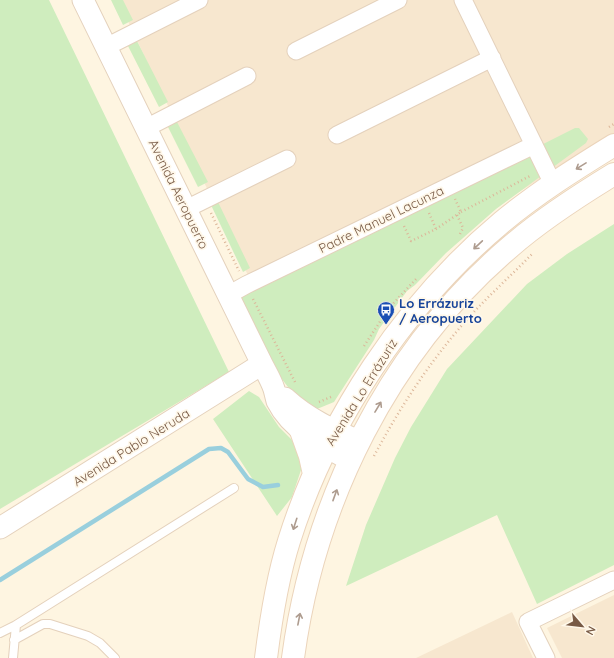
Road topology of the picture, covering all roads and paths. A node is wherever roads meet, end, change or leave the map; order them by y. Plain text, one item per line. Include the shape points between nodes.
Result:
1 (83, 0) edge
2 (199, 0) edge
3 (398, 0) edge
4 (463, 0) edge
5 (106, 47) junction
6 (296, 52) dead end
7 (492, 58) junction
8 (247, 76) dead end
9 (146, 128) junction
10 (336, 135) dead end
11 (534, 145) junction
12 (614, 145) edge
13 (287, 159) dead end
14 (614, 174) edge
15 (544, 179) junction
16 (454, 197) dead end
17 (204, 200) junction
18 (186, 209) junction
19 (428, 210) dead end
20 (461, 212) junction
21 (457, 215) junction
22 (402, 222) dead end
23 (436, 229) junction
24 (457, 238) dead end
25 (538, 248) dead end
26 (418, 277) dead end
27 (246, 284) junction
28 (228, 295) junction
29 (362, 349) dead end
30 (262, 364) junction
31 (297, 385) dead end
32 (274, 389) junction
33 (334, 396) dead end
34 (324, 400) junction
35 (314, 404) dead end
36 (327, 406) dead end
37 (300, 428) junction
38 (331, 439) junction
39 (355, 450) junction
40 (371, 462) dead end
41 (314, 474) junction
42 (234, 488) dead end
43 (0, 528) edge
44 (614, 580) edge
45 (16, 625) junction
46 (0, 633) edge
47 (14, 640) junction
48 (13, 658) edge
49 (115, 658) edge
50 (266, 658) edge
51 (293, 658) edge
52 (546, 658) edge

1 - 5 street, Avenida Aeropuerto
2 - 5 street
3 - 6 street
4 - 7 street
5 - 9 street, Avenida Aeropuerto
7 - 10 street
7 - 11 street
8 - 9 street
9 - 18 street, Avenida Aeropuerto
11 - 15 street
11 - 27 street, Padre Manuel Lacunza
12 -> 15 main road, Avenida Lo Errázuriz
13 - 17 street
39 -> 14 main road, Avenida Lo Errázuriz via 377,408 420,343 476,278 532,229
15 - 20 path
15 -> 38 main road, Avenida Lo Errázuriz via 417,308 382,355
16 - 20 path
17 - 18 street
17 - 27 path
18 - 28 street, Avenida Aeropuerto
19 - 23 path
20 - 21 path
21 - 23 path
21 - 24 path via 462,228
22 - 23 path via 411,241
25 - 40 path via 459,328 404,403
26 - 29 path via 389,308
27 - 28 street, Padre Manuel Lacunza
27 - 31 path
28 - 30 street, Avenida Aeropuerto
30 - 32 street, Avenida Aeropuerto
30 - 43 street, Avenida Pablo Neruda
32 - 37 street, Avenida Aeropuerto via 277,400
32 - 38 street, Avenida Aeropuerto via 322,425
33 - 34 path
34 - 35 path
34 - 36 path
37 - 38 street, Avenida Aeropuerto
37 - 41 main road
38 - 39 street, Avenida Aeropuerto
38 - 41 main road, Avenida Lo Errázuriz
51 -> 39 main road, Avenida Lo Errázuriz via 301,608 316,550
41 -> 50 main road, Avenida Lo Errázuriz via 297,517 282,567
42 - 45 lane
44 - 52 street via 528,622
45 - 46 lane
45 - 47 lane
47 - 48 lane
47 - 49 lane via 43,624 50,624 88,636 100,643

